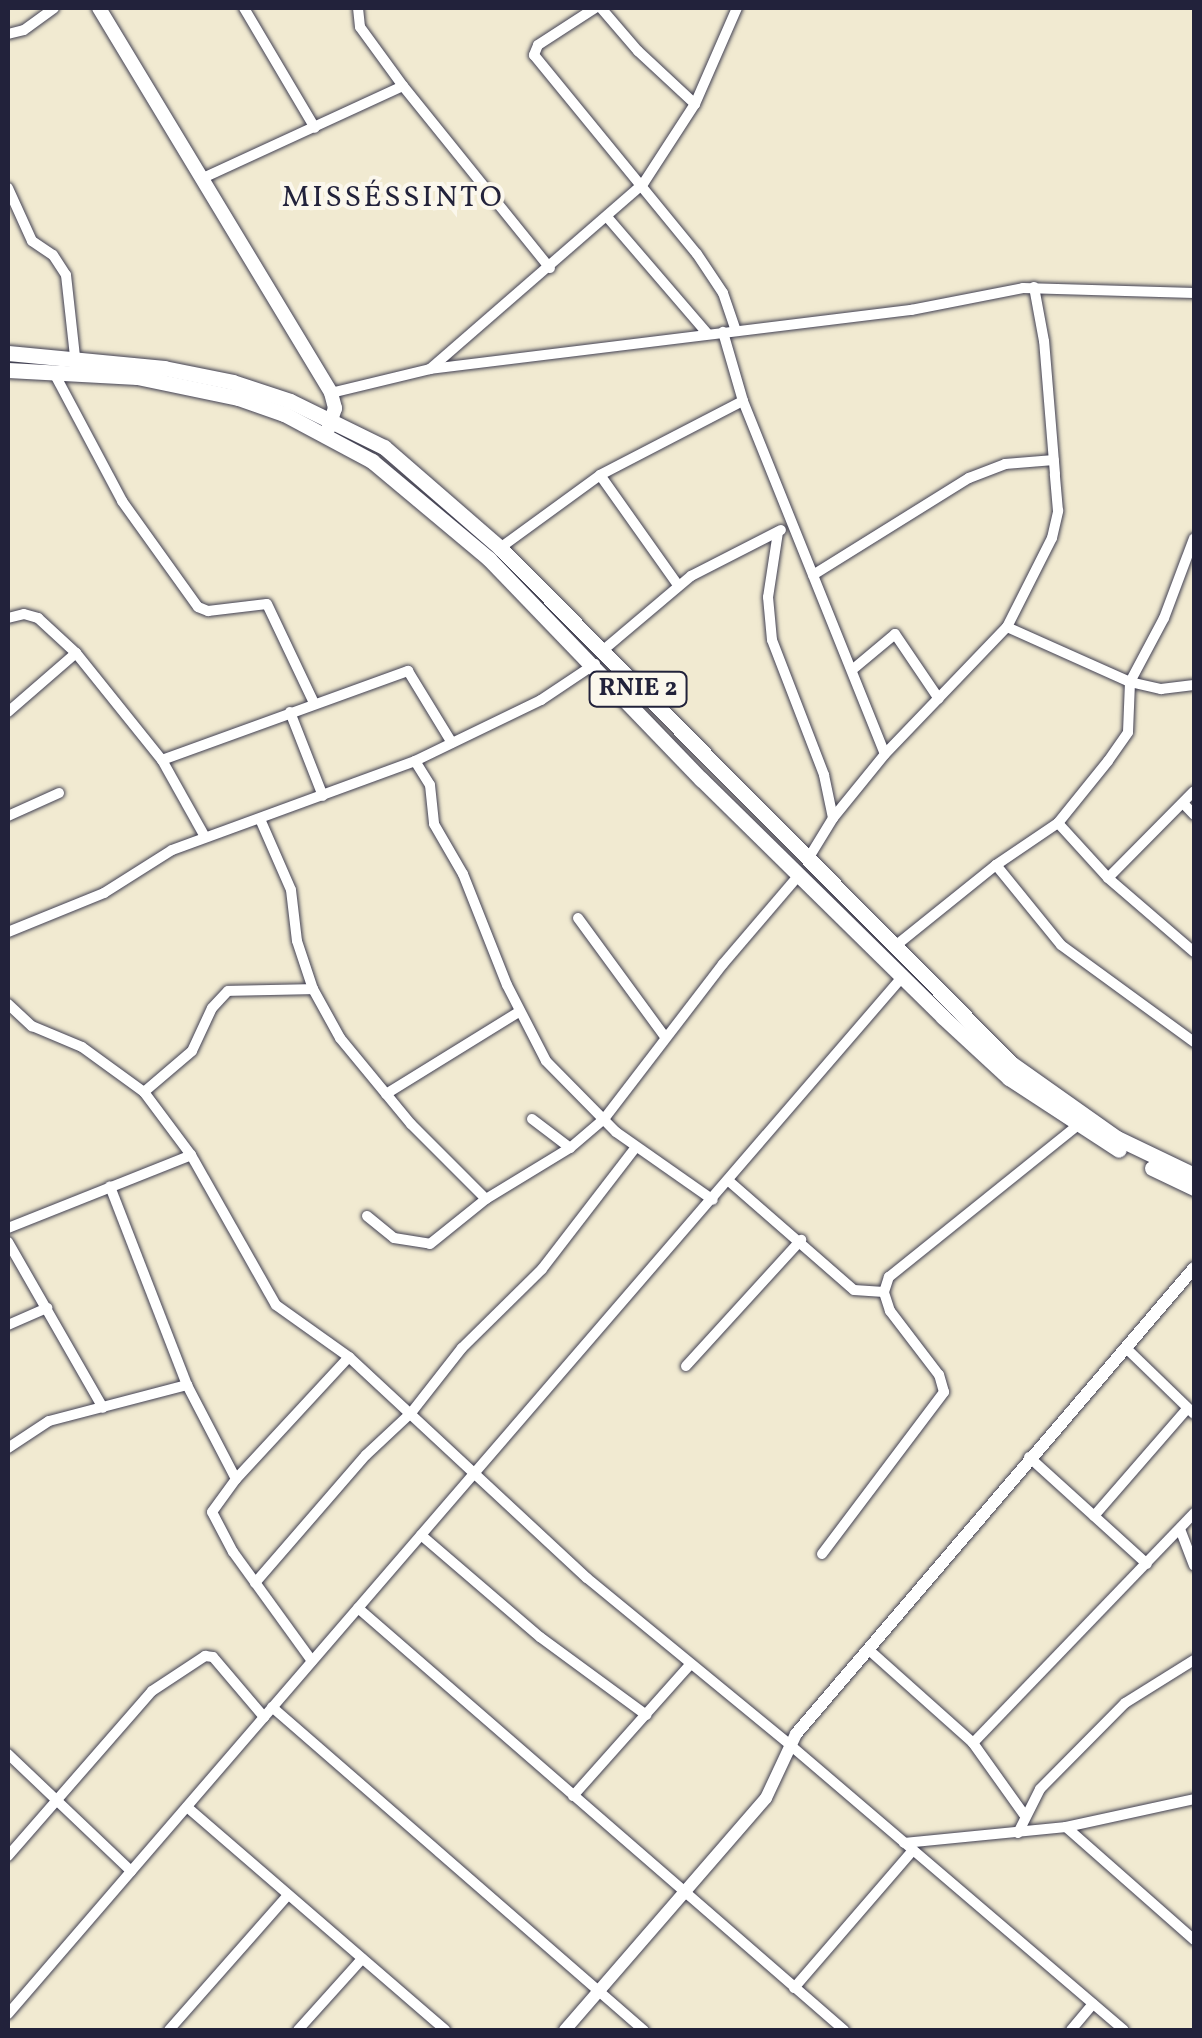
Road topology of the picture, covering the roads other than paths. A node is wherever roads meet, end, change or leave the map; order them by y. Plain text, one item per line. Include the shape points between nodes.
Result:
1 (54, 8) edge
2 (99, 8) edge
3 (244, 8) edge
4 (358, 8) edge
5 (598, 8) edge
6 (737, 8) edge
7 (8, 34) edge
8 (403, 86) junction
9 (695, 104) junction
10 (316, 128) junction
11 (203, 178) junction
12 (643, 184) junction
13 (8, 188) edge
14 (608, 218) junction
15 (550, 268) junction
16 (1034, 288) junction
17 (1194, 293) edge
18 (736, 331) junction
19 (723, 332) junction
20 (707, 333) junction
21 (8, 353) edge
22 (46, 355) junction
23 (75, 357) junction
24 (430, 369) junction
25 (8, 370) edge
26 (55, 375) junction
27 (331, 393) junction
28 (743, 401) junction
29 (329, 428) junction
30 (1054, 460) junction
31 (600, 475) junction
32 (790, 525) junction
33 (778, 532) junction
34 (1194, 538) edge
35 (500, 548) junction
36 (813, 575) junction
37 (678, 585) junction
38 (8, 618) edge
39 (1008, 627) junction
40 (76, 653) junction
41 (598, 658) junction
42 (852, 670) junction
43 (1130, 682) junction
44 (1194, 684) edge
45 (939, 699) junction
46 (314, 704) junction
47 (8, 712) edge
48 (290, 712) junction
49 (452, 743) junction
50 (886, 754) junction
51 (162, 760) junction
52 (416, 761) junction
53 (1194, 791) edge
54 (59, 793) dead end
55 (323, 796) junction
56 (1183, 803) junction
57 (1194, 815) edge
58 (8, 816) edge
59 (260, 818) junction
60 (832, 818) junction
61 (1058, 823) junction
62 (205, 837) junction
63 (808, 859) junction
64 (996, 865) junction
65 (799, 875) junction
66 (1108, 878) junction
67 (578, 918) dead end
68 (8, 932) edge
69 (893, 948) junction
70 (1194, 952) edge
71 (903, 976) junction
72 (313, 988) junction
73 (8, 1004) edge
74 (519, 1012) junction
75 (665, 1037) junction
76 (1194, 1042) edge
77 (144, 1092) junction
78 (386, 1094) junction
79 (532, 1119) dead end
80 (604, 1119) junction
81 (1077, 1126) junction
82 (636, 1147) junction
83 (570, 1148) junction
84 (190, 1155) junction
85 (1194, 1175) edge
86 (730, 1182) junction
87 (110, 1186) junction
88 (1194, 1188) edge
89 (486, 1199) junction
90 (713, 1200) junction
91 (367, 1216) dead end
92 (8, 1228) edge
93 (801, 1240) junction
94 (8, 1242) edge
95 (1194, 1268) edge
96 (884, 1292) junction
97 (46, 1308) junction
98 (8, 1326) edge
99 (1127, 1349) junction
100 (349, 1357) junction
101 (686, 1366) dead end
102 (187, 1385) junction
103 (103, 1408) junction
104 (1191, 1411) edge
105 (411, 1412) junction
106 (8, 1448) edge
107 (1028, 1457) junction
108 (472, 1476) junction
109 (236, 1479) junction
110 (1194, 1514) edge
111 (1094, 1516) junction
112 (1180, 1528) junction
113 (421, 1535) junction
114 (822, 1554) dead end
115 (1146, 1564) junction
116 (1194, 1565) edge
117 (255, 1582) junction
118 (358, 1608) junction
119 (868, 1649) junction
120 (1194, 1660) edge
121 (312, 1661) junction
122 (690, 1666) junction
123 (268, 1712) junction
124 (646, 1715) junction
125 (973, 1743) junction
126 (789, 1744) junction
127 (8, 1754) edge
128 (573, 1796) junction
129 (1194, 1799) edge
130 (59, 1802) junction
131 (187, 1806) junction
132 (1024, 1816) junction
133 (1066, 1827) junction
134 (1018, 1833) junction
135 (908, 1846) junction
136 (8, 1856) edge
137 (131, 1871) junction
138 (684, 1892) junction
139 (288, 1896) junction
140 (1193, 1936) edge
141 (362, 1959) junction
142 (794, 1988) junction
143 (599, 1991) junction
144 (1093, 2004) junction
145 (8, 2014) edge
146 (169, 2030) edge
147 (298, 2030) edge
148 (444, 2030) edge
149 (565, 2030) edge
150 (644, 2030) edge
151 (844, 2030) edge
152 (1071, 2030) edge
153 (1124, 2030) edge

1 - 7 street
2 - 11 main road
3 - 10 street
4 - 8 street via 360,27
5 - 9 street
5 - 12 street via 538,45 534,56
6 - 9 street
8 - 10 street
8 - 15 street
9 - 12 street
10 - 11 street
11 - 27 main road
12 - 14 street
12 - 18 street via 714,277
13 - 23 street via 32,240 66,275
14 - 15 street
14 - 20 street
15 - 24 street
16 - 17 street
16 - 18 street
16 - 30 street
18 - 19 street
19 - 20 street
19 - 28 street
20 - 24 street
21 - 22 highway, RNIE 2 / RNIE 2
22 - 23 highway, RNIE 2 / RNIE 2
22 - 26 street
23 - 29 highway, RNIE 2 / RNIE 2 via 244,385
24 - 27 street
25 - 26 highway, RNIE 2 / RNIE 2
26 - 29 highway, RNIE 2 / RNIE 2 via 165,380
26 - 46 street via 122,501 198,607 267,604
27 - 29 main road
28 - 31 street
28 - 32 street
29 - 35 highway, RNIE 2 / RNIE 2 via 384,447
29 - 41 highway, RNIE 2 / RNIE 2 via 407,487
30 - 36 street via 1005,464 969,478
30 - 39 street via 1058,511 1052,538
31 - 35 street
31 - 37 street
32 - 33 street
32 - 36 street
33 - 37 street
33 - 60 street via 768,596 772,640 824,776
34 - 43 street via 1164,618
35 - 41 highway, RNIE 2 / RNIE 2
36 - 42 street
37 - 41 street
38 - 40 street via 38,618
39 - 43 street
39 - 45 street
40 - 47 street
40 - 51 street
41 - 49 street via 540,700
41 - 63 highway, RNIE 2 / RNIE 2
41 - 65 highway, RNIE 2 / RNIE 2
42 - 45 street via 895,634
42 - 50 street
43 - 44 street via 1161,689
43 - 61 street via 1128,732
45 - 50 street
46 - 48 street
46 - 49 street via 408,672
48 - 51 street
48 - 55 street
49 - 52 street
50 - 60 street
51 - 62 street
52 - 55 street
52 - 74 street via 430,785 434,824 463,874
53 - 56 street
54 - 58 street
55 - 59 street
56 - 57 street
56 - 66 street
59 - 62 street
59 - 72 street via 292,890 297,941
60 - 63 street
61 - 64 street
61 - 66 street
62 - 68 street via 104,893
63 - 69 highway, RNIE 2 / RNIE 2
64 - 69 street
64 - 76 street via 1062,945
65 - 71 highway, RNIE 2 / RNIE 2
65 - 75 street
66 - 70 street
67 - 75 street
69 - 85 highway, RNIE 2 / RNIE 2 via 1048,1092 1117,1138
71 - 81 highway, RNIE 2 / RNIE 2 via 1009,1078
71 - 86 street
72 - 77 street via 228,991 212,1008 192,1052
72 - 78 street via 340,1038
73 - 77 street via 32,1026 82,1047
74 - 78 street
74 - 80 street via 546,1061
75 - 80 street
77 - 84 street
78 - 89 street
79 - 83 street
80 - 82 street
80 - 83 street
81 - 88 highway, RNIE 2 / RNIE 2
81 - 96 street via 889,1277
82 - 90 street
82 - 105 street via 560,1247 462,1348
83 - 89 street
84 - 87 street
84 - 100 street via 268,1296
86 - 90 street
86 - 93 street
87 - 92 street
87 - 102 street
89 - 91 street via 430,1244 394,1238
90 - 108 street
93 - 96 street via 854,1290
93 - 101 street
94 - 97 street
95 - 99 street
96 - 114 street via 898,1328 944,1392
97 - 98 street
97 - 103 street
99 - 104 street
99 - 107 street
100 - 105 street
100 - 109 street
102 - 103 street
102 - 109 street
103 - 106 street via 49,1421
104 - 111 street
105 - 108 street
105 - 117 street
107 - 111 street
107 - 119 street
108 - 113 street
108 - 122 street
109 - 117 street via 212,1512
110 - 112 street
111 - 115 street
112 - 115 street
112 - 116 street
113 - 118 street
113 - 124 street via 540,1637
115 - 125 street
117 - 121 street
118 - 121 street
118 - 128 street
119 - 125 street
119 - 126 street
120 - 132 street via 1126,1703 1054,1774
121 - 123 street
122 - 124 street
122 - 126 street
123 - 130 street via 205,1656 152,1691
123 - 131 street
123 - 143 street
124 - 128 street
125 - 132 street
126 - 135 street
126 - 138 street via 766,1798
127 - 130 street
128 - 138 street
129 - 133 street
130 - 136 street
130 - 137 street
131 - 137 street
131 - 139 street
132 - 134 street
133 - 134 street
133 - 140 street
134 - 135 street
135 - 142 street
135 - 144 street
137 - 145 street
138 - 142 street
138 - 143 street
139 - 141 street
139 - 146 street
141 - 147 street
141 - 148 street
142 - 151 street
143 - 149 street
143 - 150 street
144 - 152 street
144 - 153 street

